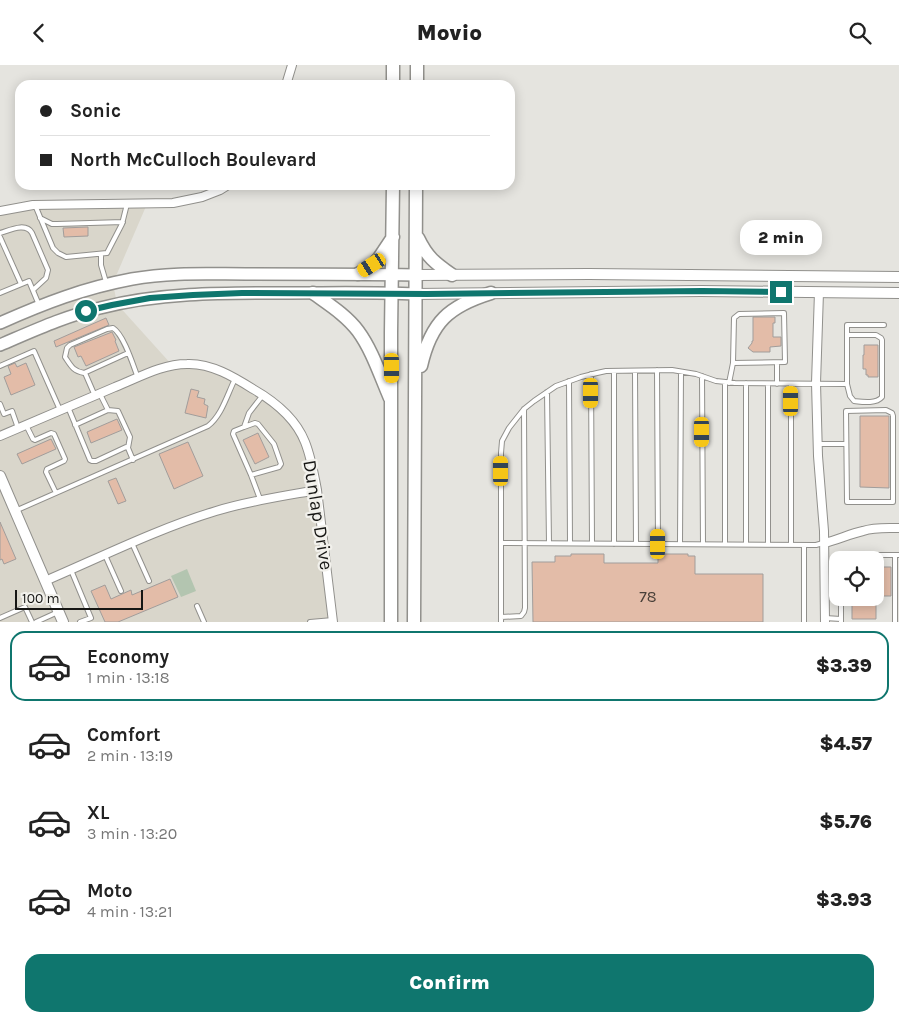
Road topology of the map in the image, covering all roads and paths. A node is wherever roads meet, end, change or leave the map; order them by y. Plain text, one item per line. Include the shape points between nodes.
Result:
1 (292, 65) edge
2 (393, 65) edge
3 (417, 65) edge
4 (288, 80) edge
5 (393, 80) edge
6 (417, 80) edge
7 (219, 190) edge
8 (393, 190) edge
9 (416, 190) edge
10 (127, 204) junction
11 (34, 205) junction
12 (0, 211) edge
13 (40, 217) junction
14 (123, 221) junction
15 (0, 233) edge
16 (416, 236) junction
17 (0, 237) edge
18 (393, 237) junction
19 (101, 254) junction
20 (358, 274) junction
21 (392, 274) junction
22 (416, 275) junction
23 (452, 275) junction
24 (819, 277) junction
25 (899, 277) edge
26 (106, 284) junction
27 (21, 285) junction
28 (32, 290) junction
29 (819, 292) junction
30 (0, 293) edge
31 (313, 293) junction
32 (392, 293) junction
33 (491, 293) junction
34 (899, 293) edge
35 (416, 294) junction
36 (40, 306) junction
37 (0, 323) edge
38 (884, 325) dead end
39 (847, 335) junction
40 (0, 345) edge
41 (128, 353) junction
42 (733, 363) junction
43 (777, 363) junction
44 (0, 366) edge
45 (614, 371) junction
46 (635, 371) junction
47 (657, 371) junction
48 (681, 372) junction
49 (85, 373) junction
50 (591, 374) junction
51 (702, 376) junction
52 (138, 377) junction
53 (235, 378) junction
54 (569, 381) junction
55 (727, 382) junction
56 (746, 383) junction
57 (768, 383) junction
58 (777, 383) junction
59 (791, 383) junction
60 (816, 383) junction
61 (847, 384) junction
62 (416, 388) junction
63 (547, 392) junction
64 (98, 395) junction
65 (263, 395) junction
66 (392, 402) junction
67 (0, 404) edge
68 (64, 409) junction
69 (524, 409) junction
70 (108, 410) junction
71 (26, 425) junction
72 (75, 425) junction
73 (244, 427) junction
74 (18, 428) junction
75 (0, 436) edge
76 (817, 444) junction
77 (846, 444) junction
78 (128, 448) junction
79 (133, 460) junction
80 (251, 475) junction
81 (0, 476) edge
82 (317, 490) junction
83 (56, 493) junction
84 (261, 501) junction
85 (15, 511) junction
86 (899, 528) edge
87 (132, 543) junction
88 (501, 543) junction
89 (525, 543) junction
90 (549, 543) junction
91 (570, 543) junction
92 (592, 543) junction
93 (824, 543) junction
94 (614, 544) junction
95 (636, 544) junction
96 (658, 544) junction
97 (680, 544) junction
98 (703, 544) junction
99 (725, 544) junction
100 (746, 544) junction
101 (768, 545) junction
102 (791, 545) junction
103 (804, 545) junction
104 (105, 555) junction
105 (884, 555) edge
106 (897, 555) edge
107 (70, 570) junction
108 (45, 581) junction
109 (149, 581) dead end
110 (121, 591) dead end
111 (197, 606) dead end
112 (841, 606) edge
113 (58, 611) junction
114 (501, 617) junction
115 (0, 618) edge
116 (824, 620) edge
117 (841, 620) edge
118 (333, 621) edge
119 (34, 622) edge
120 (63, 622) edge
121 (80, 622) edge
122 (204, 622) edge
123 (310, 622) edge
124 (392, 622) edge
125 (414, 622) edge
126 (501, 622) edge
127 (804, 622) edge
128 (895, 622) edge

1 - 4 street
2 - 5 highway
3 - 6 highway
7 - 10 street via 193,200
8 - 18 highway
9 - 16 highway
10 - 11 street
10 - 14 lane
11 - 12 street
11 - 13 lane
13 - 14 lane via 57,224
13 - 19 lane via 50,244 58,253 66,257
14 - 19 lane via 107,253
15 - 28 lane via 15,228 30,229 48,270 46,278
16 - 22 highway
16 - 23 highway via 430,258
17 - 27 lane
18 - 20 highway via 379,258
18 - 21 highway
19 - 26 lane
20 - 21 main road
20 - 26 main road via 195,274 135,278
21 - 22 main road
21 - 32 highway
22 - 23 street
22 - 35 highway
23 - 24 street
24 - 25 street
24 - 29 street
26 - 36 main road
27 - 28 lane via 29,281
27 - 30 lane
28 - 36 lane
29 - 33 street
29 - 34 street
29 - 60 street
31 - 32 main road
31 - 40 main road via 150,298 76,315
31 - 66 highway via 358,330
32 - 35 main road
32 - 66 highway
33 - 35 street
33 - 62 highway via 451,310 436,326 424,353
35 - 62 highway
36 - 37 main road
38 - 39 lane via 847,325
39 - 61 lane
39 - 61 lane via 876,335 881,338 882,397 875,402 854,401
41 - 49 lane
41 - 49 lane via 118,331 113,328 70,345 65,357 77,371
41 - 52 lane
42 - 43 lane
42 - 43 lane via 733,322 738,314 784,313 785,362
42 - 55 lane
43 - 58 lane
44 - 68 lane via 34,351
45 - 46 lane
45 - 50 lane
45 - 94 lane
46 - 47 lane
46 - 95 lane
47 - 48 lane
47 - 96 lane
48 - 51 lane
48 - 97 lane
49 - 64 lane
50 - 54 lane
50 - 92 lane
51 - 55 lane
51 - 98 lane
52 - 53 street, Dunlap Drive via 187,364 208,367
52 - 64 street, Dunlap Drive
53 - 65 street, Dunlap Drive
53 - 79 lane via 220,411 210,424
54 - 63 lane
54 - 91 lane
55 - 56 lane
55 - 99 lane
56 - 57 lane
56 - 100 lane
57 - 58 lane
57 - 101 lane
58 - 59 lane
59 - 60 lane
59 - 102 lane
60 - 61 lane
60 - 76 street
62 - 125 highway
63 - 69 lane
63 - 90 lane
64 - 68 street, Dunlap Drive
64 - 70 lane
65 - 73 lane via 249,413
65 - 82 street, Dunlap Drive via 284,411 303,436
66 - 124 highway
67 - 74 lane via 4,414 12,411
68 - 71 street, Dunlap Drive
68 - 72 lane
69 - 88 lane via 502,441
69 - 89 lane
70 - 72 lane
70 - 78 lane via 119,413 130,437
71 - 74 street, Dunlap Drive
71 - 83 lane via 35,440 54,434 65,459 46,469
72 - 78 lane via 92,461
73 - 80 lane via 233,434
73 - 80 lane via 258,424 274,444 281,464
74 - 75 street, Dunlap Drive
76 - 77 lane
76 - 93 street
77 - 77 lane via 846,411 886,410 892,413 893,502 847,502
78 - 79 lane
79 - 83 lane
80 - 84 lane
81 - 85 street
82 - 84 street
82 - 118 street, Dunlap Drive
83 - 85 lane
84 - 87 street via 196,517
85 - 108 street
86 - 93 street via 876,528
87 - 104 street
87 - 109 lane
88 - 89 lane
88 - 114 lane
89 - 90 lane
89 - 114 lane via 524,612 521,616
90 - 91 lane
91 - 92 lane
92 - 94 lane
93 - 103 lane
93 - 116 street
94 - 95 lane
95 - 96 lane
96 - 97 lane
97 - 98 lane
98 - 99 lane
99 - 100 lane
100 - 101 lane
101 - 102 lane
102 - 103 lane
103 - 127 lane
104 - 107 street
104 - 110 lane
105 - 106 lane
106 - 128 lane
107 - 108 street
107 - 121 lane via 91,617
108 - 113 street
111 - 122 lane
112 - 117 lane
113 - 119 lane
113 - 120 street
114 - 126 lane
115 - 119 lane via 25,607
116 - 117 lane
118 - 123 lane

